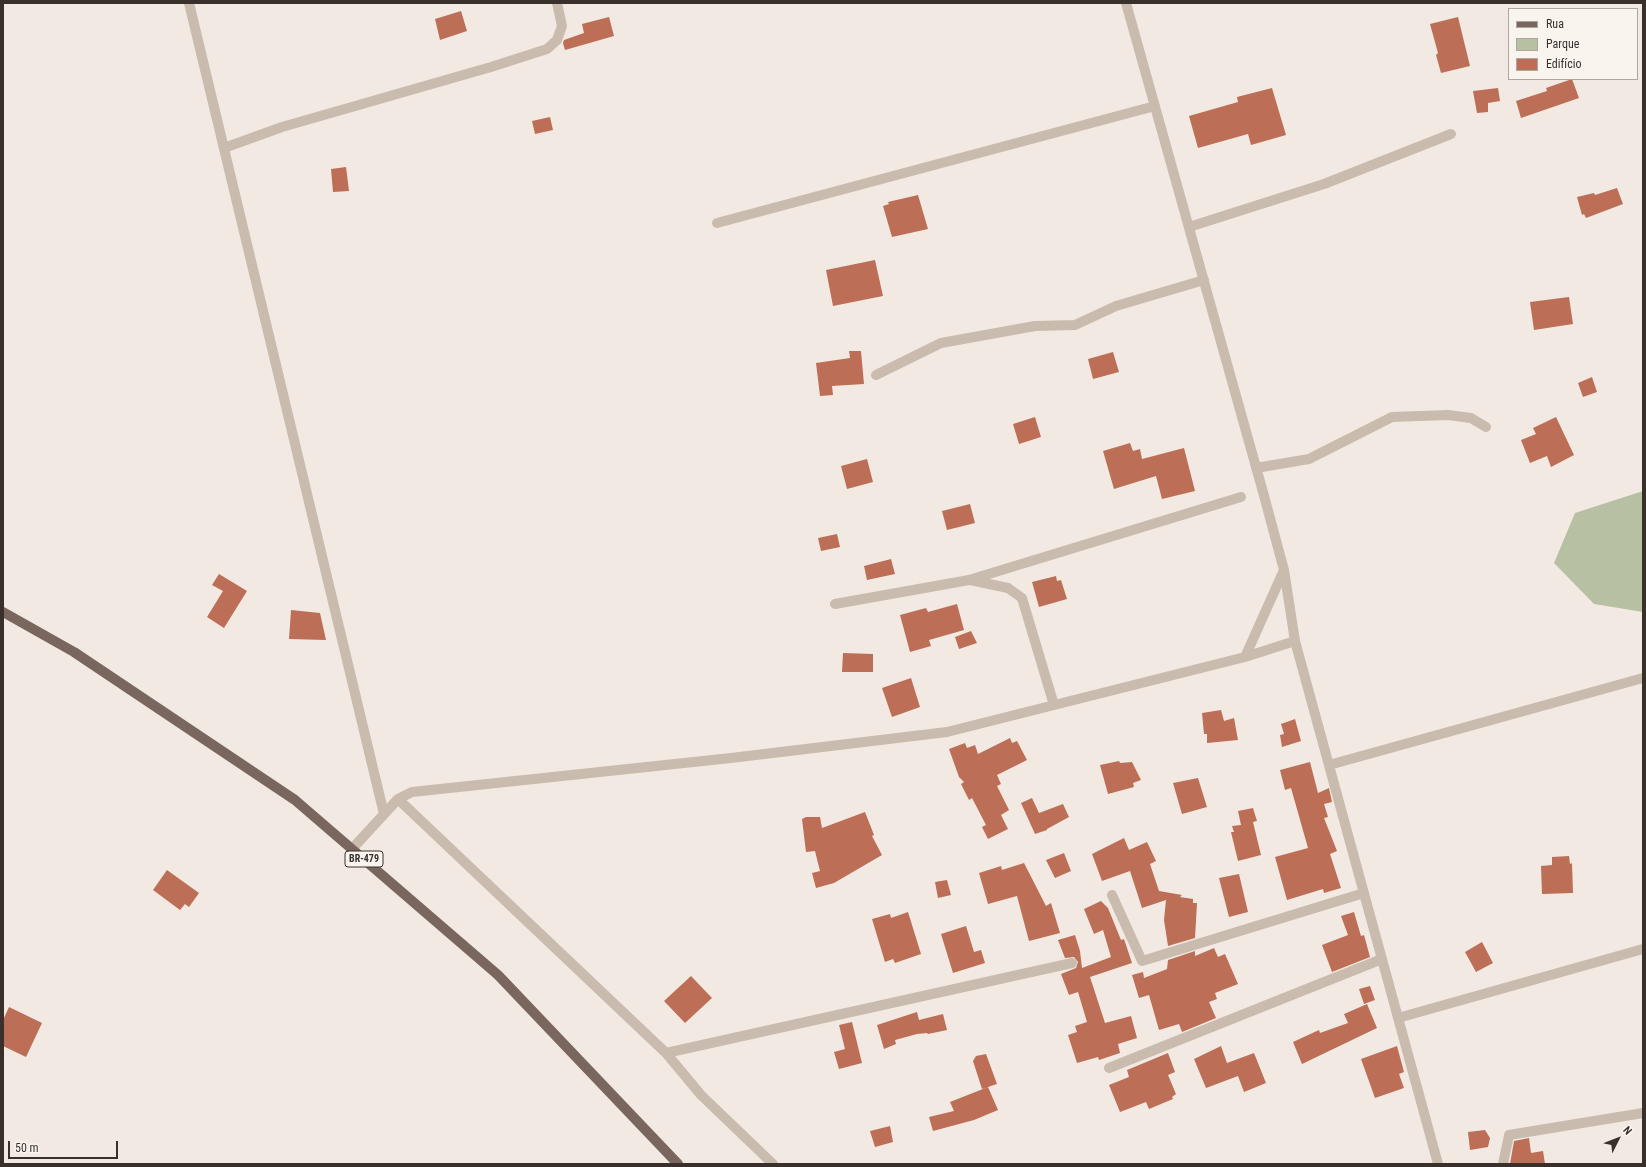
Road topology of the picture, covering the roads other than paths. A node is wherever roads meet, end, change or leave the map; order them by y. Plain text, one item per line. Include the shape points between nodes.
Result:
1 (189, 3) edge
2 (557, 3) edge
3 (1126, 3) edge
4 (1155, 106) junction
5 (1451, 134) dead end
6 (224, 148) junction
7 (717, 223) dead end
8 (1189, 227) junction
9 (1204, 280) junction
10 (876, 375) dead end
11 (1486, 427) dead end
12 (1256, 468) junction
13 (1241, 497) dead end
14 (1284, 570) junction
15 (969, 580) junction
16 (834, 604) dead end
17 (3, 612) edge
18 (1295, 641) junction
19 (1245, 657) junction
20 (1643, 678) edge
21 (1054, 705) junction
22 (1329, 765) junction
23 (398, 799) junction
24 (384, 814) junction
25 (352, 849) junction
26 (1364, 892) junction
27 (1112, 896) dead end
28 (1643, 949) edge
29 (1382, 959) junction
30 (1072, 963) dead end
31 (1398, 1018) junction
32 (666, 1053) junction
33 (1109, 1068) dead end
34 (1643, 1113) edge
35 (678, 1164) edge
36 (773, 1164) edge
37 (1438, 1164) edge
38 (1503, 1164) edge

1 - 6 street
2 - 6 street via 562,26 557,40 547,49 282,127
3 - 4 street
4 - 7 street
4 - 8 street
5 - 8 street via 1324,184
6 - 24 street
8 - 9 street
9 - 10 street via 1116,306 1075,325 1035,326 941,343
9 - 12 street
11 - 12 street via 1471,418 1448,415 1392,417 1309,459
12 - 14 street
13 - 15 street
14 - 18 street
14 - 19 street
15 - 16 street
15 - 21 street via 1008,588 1022,598
17 - 25 main road, BR-479 via 74,652 295,800
18 - 19 street
18 - 22 street
19 - 21 street
20 - 22 street
21 - 23 street via 947,732 412,792
22 - 26 street
23 - 24 street
23 - 32 street
24 - 25 street
25 - 35 main road, BR-479 via 498,975
26 - 27 street via 1142,960
26 - 29 street
28 - 31 street
29 - 31 street
29 - 33 street
30 - 32 street
31 - 37 street
32 - 36 street via 701,1095
34 - 38 street via 1509,1135

